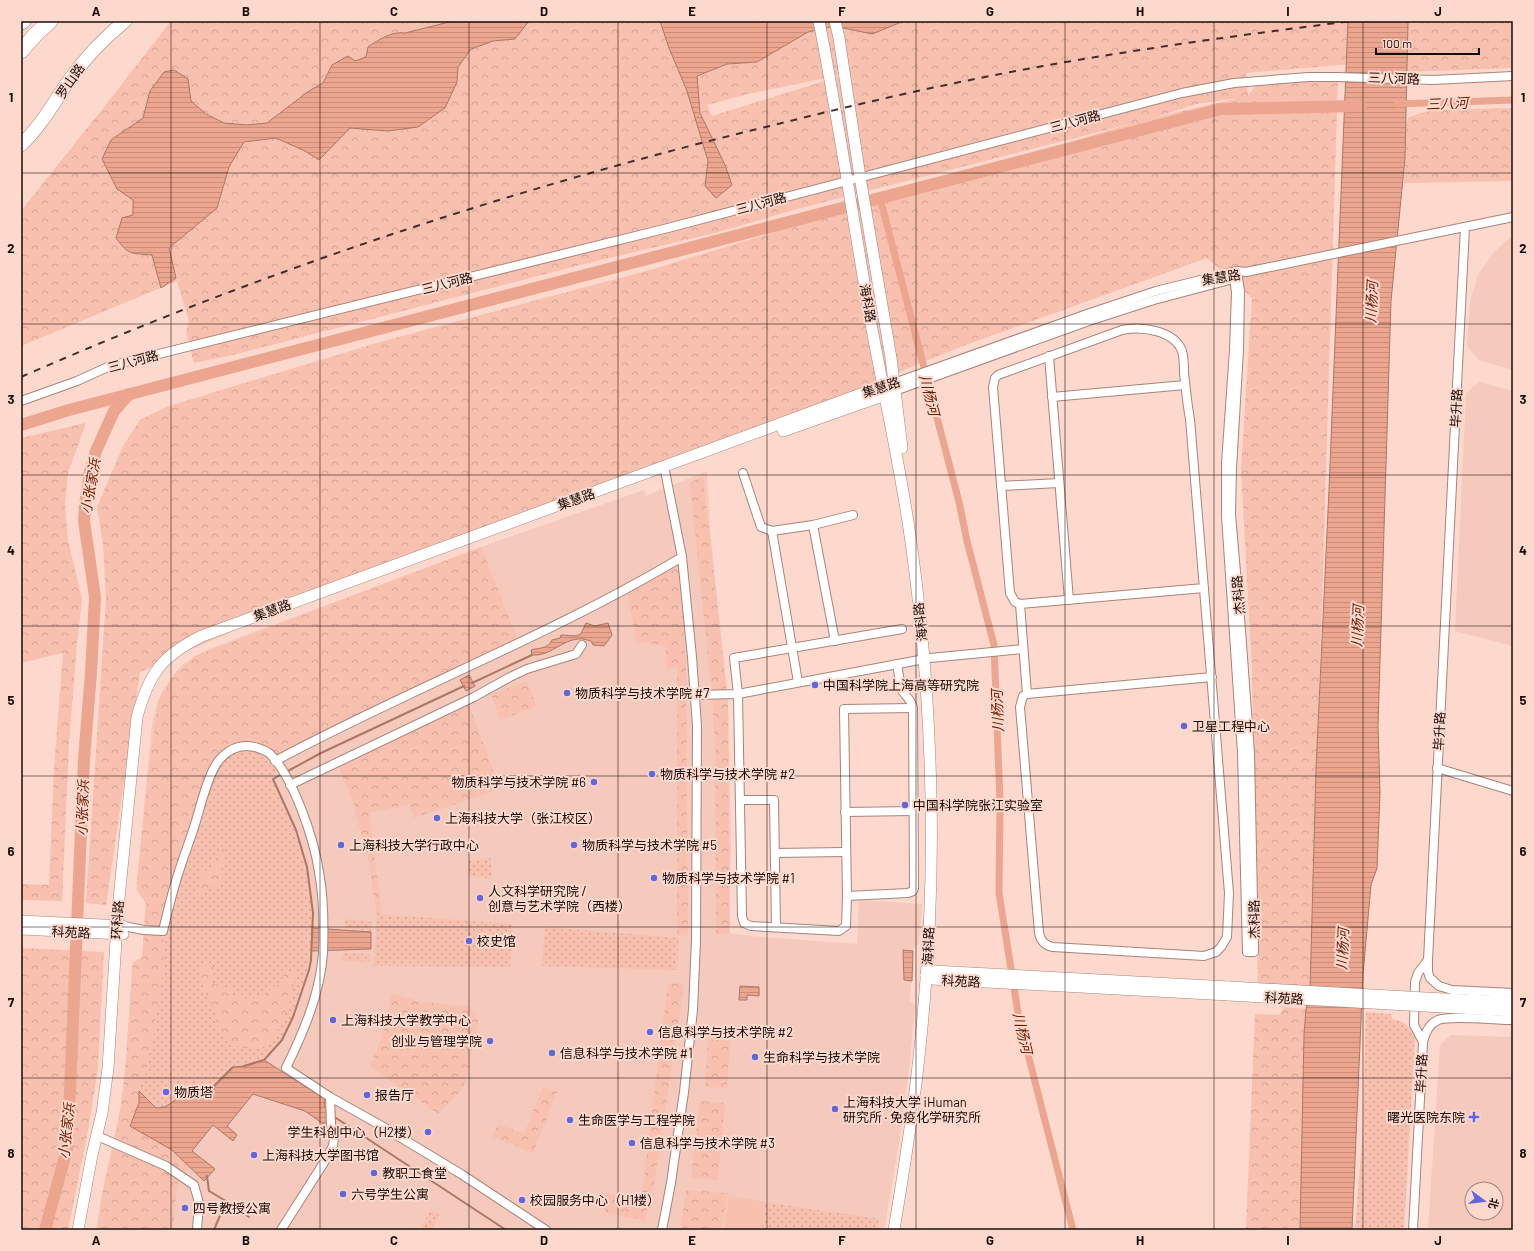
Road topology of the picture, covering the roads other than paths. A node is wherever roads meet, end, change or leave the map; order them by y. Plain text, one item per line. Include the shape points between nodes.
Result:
1 (50, 21) edge
2 (125, 21) edge
3 (819, 21) edge
4 (835, 21) edge
5 (21, 52) edge
6 (1513, 76) edge
7 (21, 145) edge
8 (860, 179) junction
9 (847, 182) junction
10 (1513, 217) edge
11 (1465, 227) junction
12 (1235, 275) junction
13 (1049, 356) junction
14 (1186, 386) junction
15 (895, 387) junction
16 (884, 391) junction
17 (1052, 397) junction
18 (21, 401) edge
19 (665, 471) junction
20 (743, 473) dead end
21 (1059, 483) junction
22 (1001, 486) junction
23 (853, 515) dead end
24 (813, 525) junction
25 (772, 531) junction
26 (682, 557) junction
27 (1204, 588) junction
28 (1069, 600) junction
29 (1020, 604) junction
30 (902, 629) dead end
31 (204, 639) junction
32 (835, 641) junction
33 (582, 645) dead end
34 (792, 648) junction
35 (1023, 649) junction
36 (927, 658) junction
37 (897, 664) junction
38 (1212, 677) junction
39 (798, 682) junction
40 (738, 694) junction
41 (1027, 694) junction
42 (695, 695) junction
43 (913, 708) junction
44 (275, 761) junction
45 (1437, 768) junction
46 (288, 782) junction
47 (1513, 791) edge
48 (740, 800) junction
49 (914, 811) junction
50 (845, 812) junction
51 (846, 852) junction
52 (775, 853) junction
53 (847, 896) junction
54 (21, 921) edge
55 (57, 927) junction
56 (776, 927) junction
57 (21, 929) edge
58 (120, 930) junction
59 (1428, 960) junction
60 (930, 975) junction
61 (1513, 992) edge
62 (1513, 1002) edge
63 (1443, 1003) junction
64 (1513, 1011) edge
65 (1513, 1020) edge
66 (1422, 1042) junction
67 (330, 1097) junction
68 (102, 1138) junction
69 (665, 1228) edge
70 (78, 1230) edge
71 (85, 1230) edge
72 (197, 1230) edge
73 (281, 1230) edge
74 (546, 1230) edge
75 (894, 1230) edge
76 (901, 1230) edge
77 (1413, 1230) edge

1 - 5 highway
2 - 7 main road, 罗山路 via 85,59 44,120
3 - 9 street, 海科路
4 - 8 street, 海科路
6 - 8 street, 三八河路 via 1455,79 1338,76 1258,80 1202,88
8 - 9 street, 三八河路
8 - 15 street, 海科路
9 - 16 street, 海科路
9 - 18 street, 三八河路 via 110,366
10 - 11 street
11 - 12 street, 集慧路
11 - 45 street, 毕升路
12 - 12 street, 杰科路 via 1226,516 1242,753 1247,952 1254,952 1249,745 1231,514 1240,291
12 - 15 street, 集慧路 via 1156,291 1087,314
13 - 14 street via 1122,330 1152,330 1169,337 1182,350
13 - 17 street
13 - 22 street via 1001,373 995,378 993,387
14 - 17 street
14 - 27 street
15 - 16 street, 集慧路
15 - 36 street, 海科路 via 920,567
16 - 19 street, 集慧路
16 - 31 street, 集慧路 via 869,391
16 - 36 street, 海科路 via 908,524
17 - 21 street
19 - 26 street
19 - 31 street, 集慧路
20 - 25 street via 761,527
21 - 22 street
21 - 28 street
22 - 29 street via 1010,593 1015,602
23 - 24 street
24 - 25 street
24 - 32 street
25 - 34 street
26 - 42 street
26 - 44 street via 627,589 453,675 323,735
27 - 28 street
27 - 38 street
28 - 29 street
29 - 35 street
30 - 32 street
31 - 58 street, 环科路 via 173,661 160,675 149,696 143,719
32 - 34 street
33 - 46 street via 576,654 527,669
34 - 39 street
34 - 40 street via 734,658
35 - 36 street
35 - 41 street
36 - 37 street
36 - 60 street, 海科路 via 936,747 938,838
37 - 39 street
37 - 43 street via 902,691 911,700
38 - 41 street
38 - 41 street via 1229,881 1229,930 1221,947 1216,952 1204,956 1053,947 1040,939 1020,707 1023,696
39 - 40 street
40 - 42 street
40 - 48 street
42 - 69 street via 696,940 693,1010
43 - 49 street
43 - 50 street via 844,709
44 - 46 street
44 - 58 street, 科苑路 via 265,751 249,745 234,748 220,759 206,788 163,930
45 - 47 street
45 - 59 street, 毕升路
46 - 67 street via 301,808 314,849 324,911 322,964 313,1004 286,1068
48 - 52 street via 774,800
48 - 56 street via 742,920 751,926
49 - 50 street
49 - 53 street via 913,891
50 - 51 street
51 - 52 street
51 - 53 street
52 - 56 street
53 - 56 street via 847,922 842,930
54 - 55 street, 科苑路
55 - 57 street, 科苑路
55 - 58 street, 科苑路
58 - 68 street, 环科路 via 114,1069
58 - 70 street, 环科路 via 102,1113
59 - 61 street via 1430,978 1439,986 1452,990
59 - 66 street, 毕升路 via 1418,972 1415,982 1414,1025
60 - 63 street, 科苑路, bridge
60 - 75 street, 海科路
60 - 76 street, 海科路 via 924,1068
62 - 63 street, 科苑路
63 - 64 street, 科苑路
65 - 66 street via 1439,1019 1429,1026
66 - 77 street, 毕升路
67 - 73 street via 333,1146
67 - 74 street via 461,1174
68 - 71 street, 环科路
68 - 72 street via 166,1166 194,1185 199,1203

